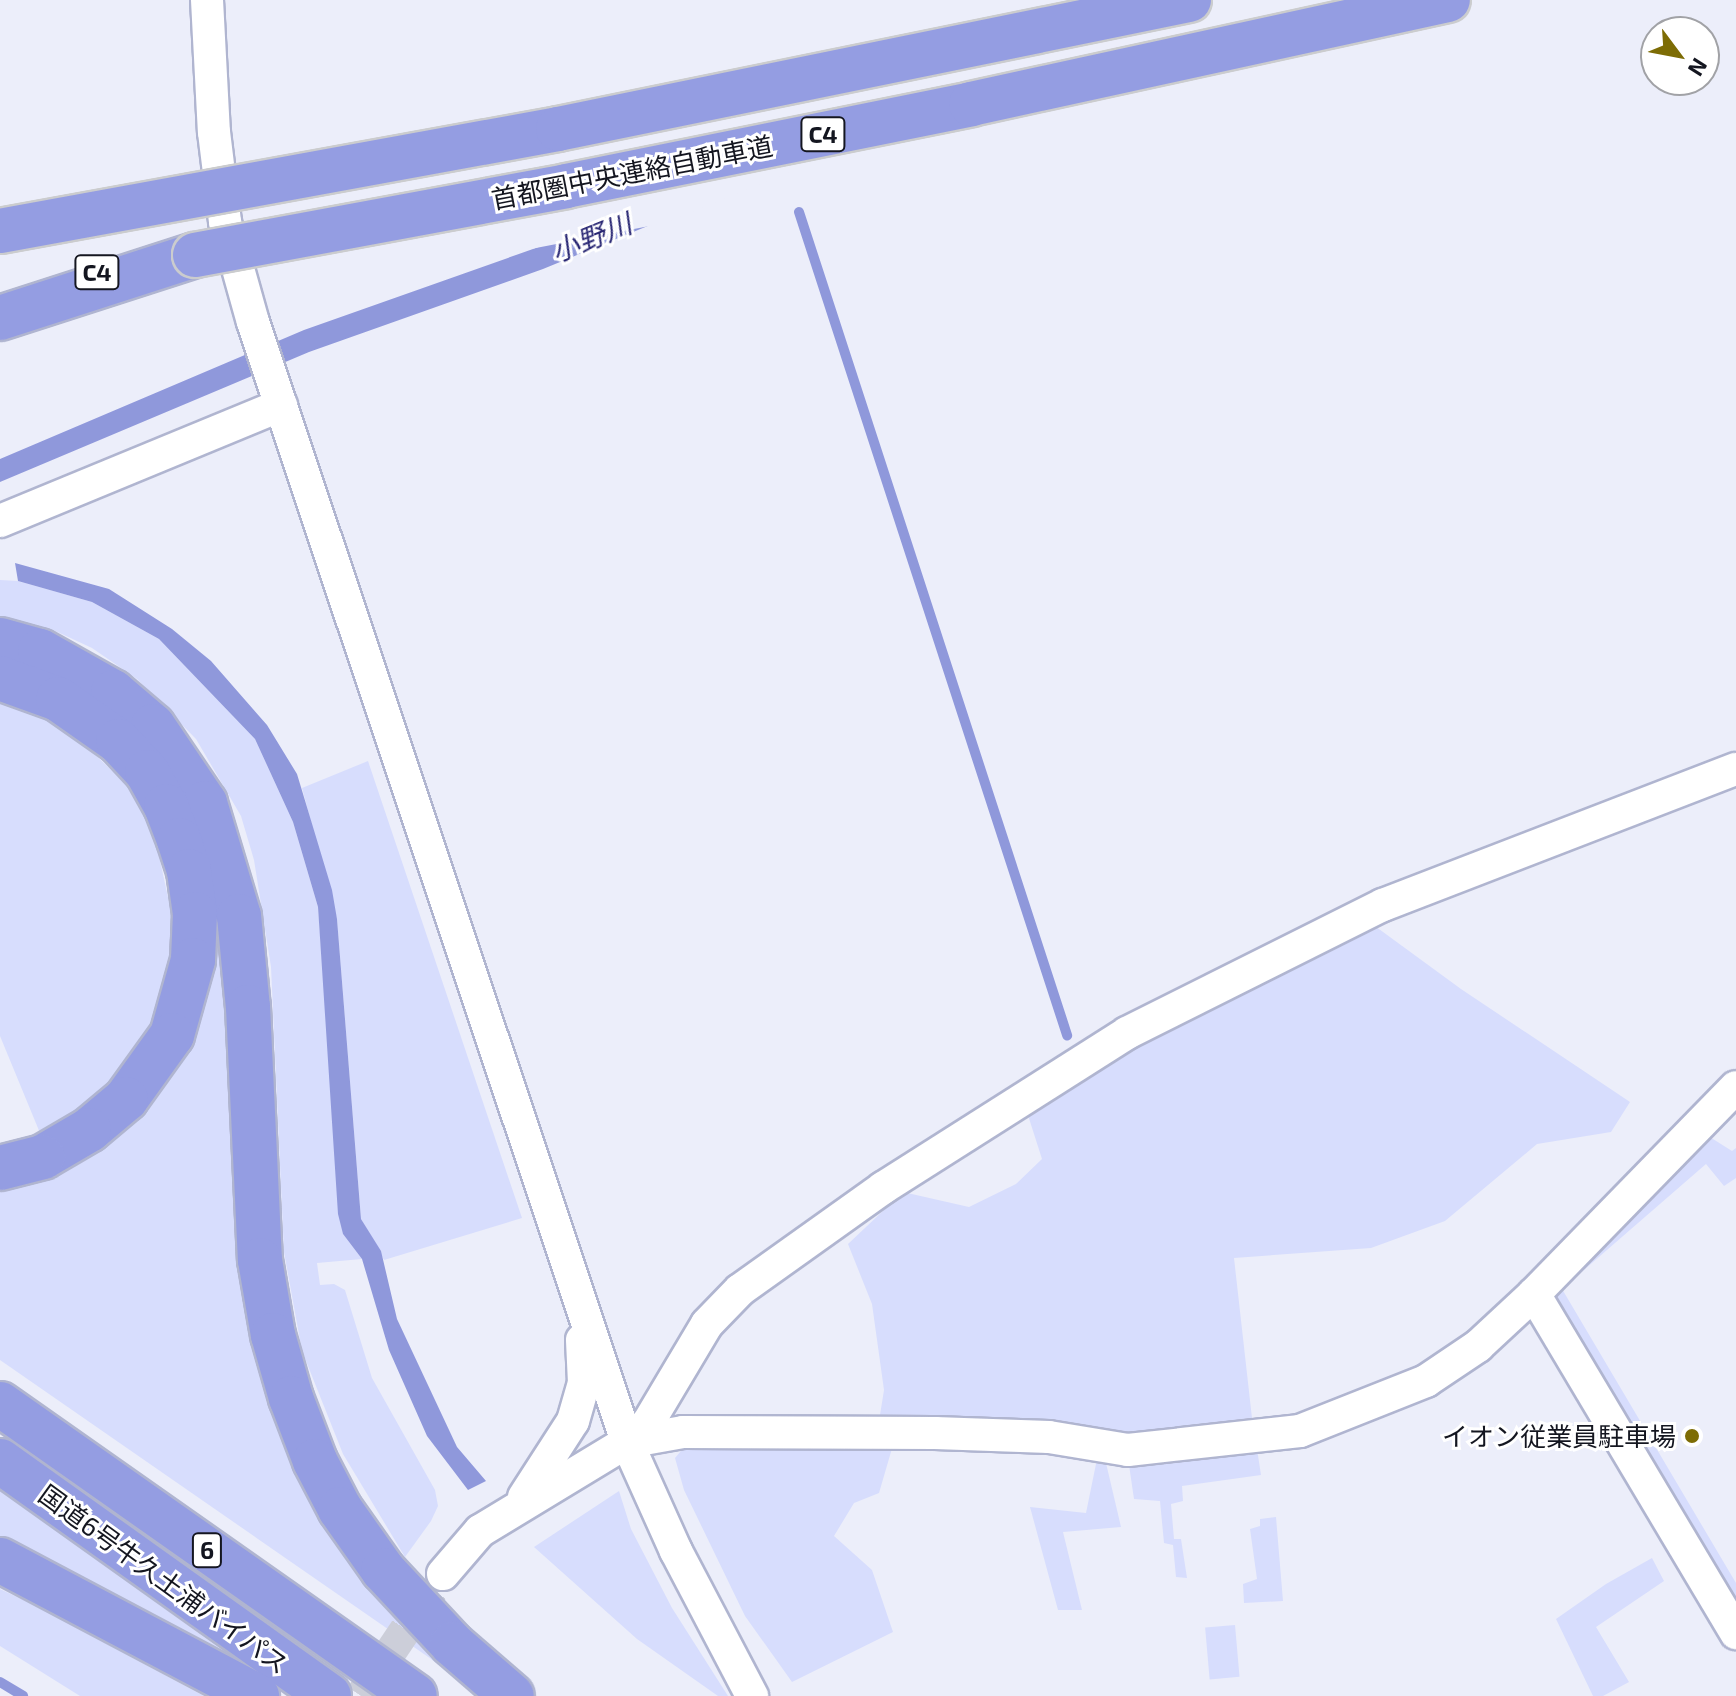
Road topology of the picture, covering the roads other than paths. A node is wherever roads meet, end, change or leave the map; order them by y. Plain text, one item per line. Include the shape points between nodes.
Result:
1 (207, 0) edge
2 (1189, 0) edge
3 (1448, 0) edge
4 (0, 231) edge
5 (195, 255) junction
6 (0, 288) edge
7 (0, 318) edge
8 (278, 395) junction
9 (0, 521) edge
10 (0, 640) edge
11 (0, 678) edge
12 (1736, 769) edge
13 (1736, 1087) edge
14 (0, 1168) edge
15 (1534, 1294) junction
16 (581, 1301) junction
17 (0, 1404) edge
18 (627, 1442) junction
19 (0, 1461) edge
20 (513, 1512) junction
21 (0, 1560) edge
22 (443, 1574) tunnel mouth
23 (1736, 1633) edge
24 (257, 1696) edge
25 (329, 1696) edge
26 (415, 1696) edge
27 (512, 1696) edge
28 (752, 1696) edge

1 - 8 street via 225,222
2 - 4 highway, C4, bridge via 558,129
3 - 5 highway, 首都圏中央連絡自動車道 / C4, bridge via 644,170
5 - 6 highway, 首都圏中央連絡自動車道 / C4
5 - 7 highway
8 - 9 street
8 - 16 street
10 - 27 highway via 40,651 113,692 153,726 205,803 239,916 260,1260 291,1398 340,1509 383,1570 452,1644
11 - 14 highway via 58,699 118,741 147,772 179,840 195,914 193,960 172,1035 126,1099 89,1130 43,1157
12 - 18 street via 1383,905 1127,1033 883,1188 740,1290 707,1324 656,1411
13 - 15 street
15 - 18 street via 1478,1346 1426,1381 1300,1431 1128,1450 1049,1437 935,1433 683,1432
15 - 23 street
16 - 18 street
16 - 20 street via 584,1383 573,1421
17 - 26 highway, 国道6号牛久土浦バイパス / 6
18 - 20 street
18 - 28 street via 676,1551
19 - 25 highway, 国道6号牛久土浦バイパス / 6
20 - 22 street via 464,1545
21 - 24 highway

